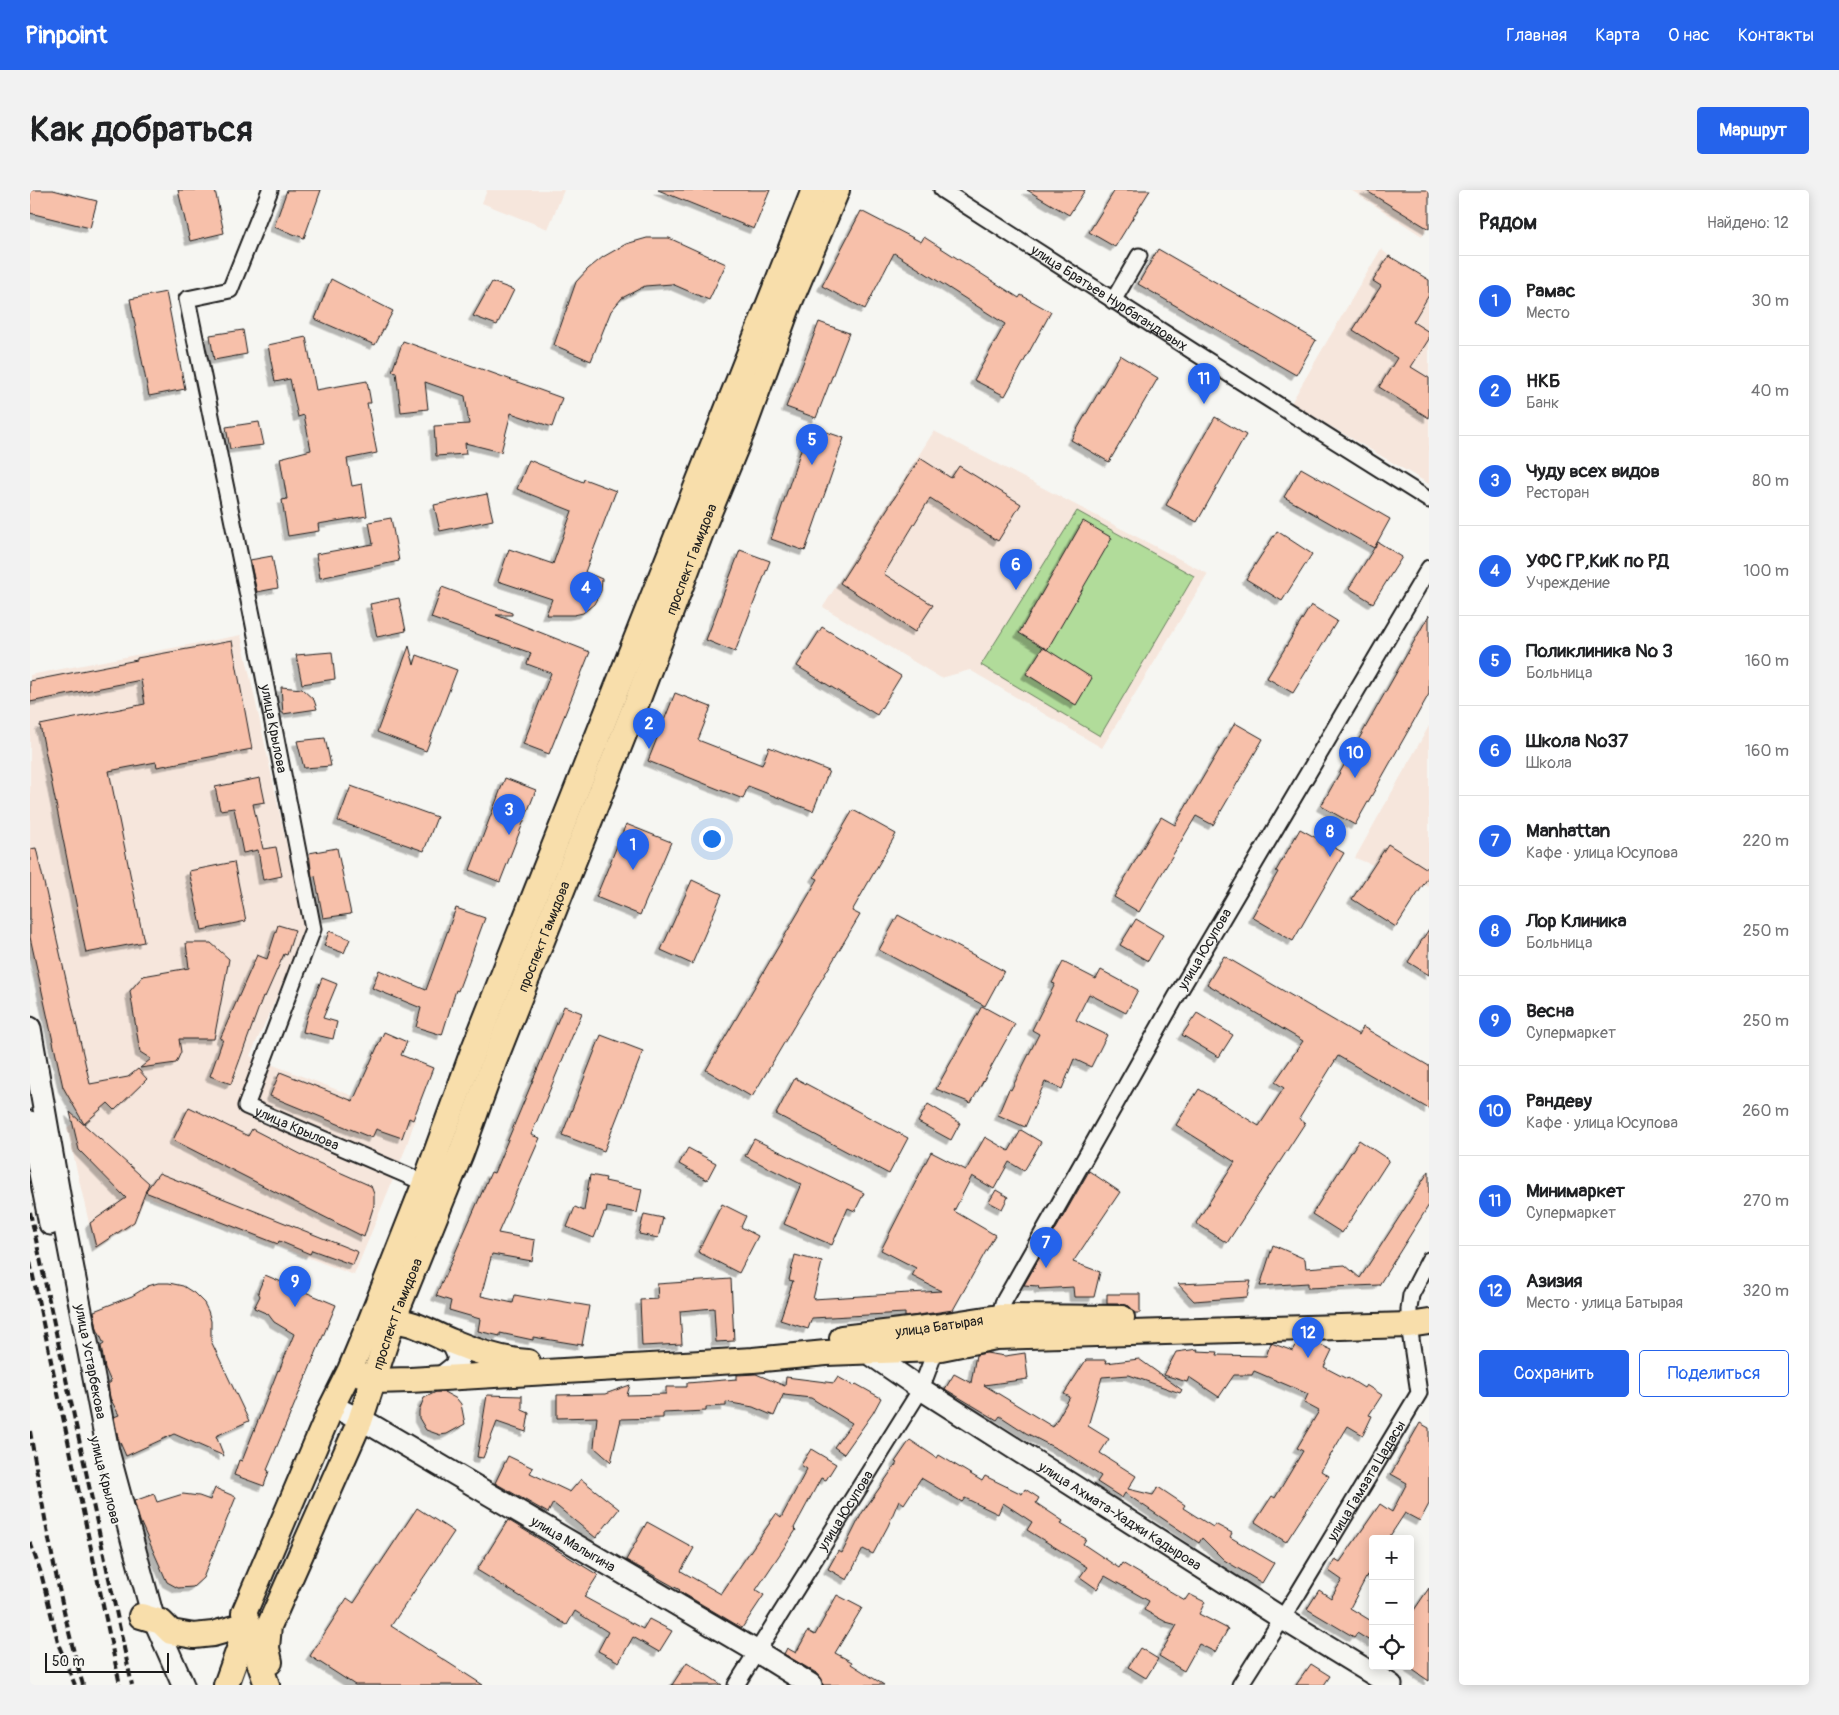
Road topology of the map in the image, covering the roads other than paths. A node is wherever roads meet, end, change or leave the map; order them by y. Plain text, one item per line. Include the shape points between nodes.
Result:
1 (270, 190) edge
2 (814, 190) edge
3 (837, 190) edge
4 (942, 190) edge
5 (1139, 256) dead end
6 (1113, 301) junction
7 (1429, 500) edge
8 (1429, 568) edge
9 (30, 1028) edge
10 (473, 1052) junction
11 (495, 1059) junction
12 (30, 1122) edge
13 (425, 1183) junction
14 (1429, 1260) edge
15 (1419, 1316) edge
16 (382, 1321) junction
17 (998, 1327) junction
18 (935, 1338) junction
19 (452, 1342) junction
20 (865, 1344) junction
21 (350, 1370) junction
22 (442, 1377) junction
23 (374, 1381) junction
24 (921, 1389) junction
25 (1424, 1396) edge
26 (332, 1406) junction
27 (366, 1423) junction
28 (147, 1618) junction
29 (246, 1618) junction
30 (1283, 1619) junction
31 (756, 1651) junction
32 (170, 1685) edge
33 (183, 1685) edge
34 (226, 1685) edge
35 (266, 1685) edge
36 (278, 1685) edge
37 (736, 1685) edge
38 (811, 1685) edge
39 (1240, 1685) edge
40 (1391, 1685) edge

1 - 13 street, улица Крылова via 230,290 187,299 313,929 246,1106
2 - 10 main road, проспект Гамидова
3 - 11 main road, проспект Гамидова via 789,304 743,430
4 - 6 street, улица Братьев Нурбагандовых
5 - 6 street
6 - 7 street, улица Братьев Нурбагандовых
8 - 17 street, улица Юсупова via 1176,997 1003,1303
9 - 28 main road, улица Устарбекова via 108,1451
10 - 11 street
10 - 13 main road, проспект Гамидова
11 - 16 main road, проспект Гамидова via 461,1153
12 - 28 main road, улица Крылова via 75,1356 108,1497
13 - 16 main road, проспект Гамидова
14 - 15 street, улица Гамзата Цадасы via 1411,1295
15 - 17 main road, улица Батырая via 1174,1318
15 - 25 street, улица Гамзата Цадасы
16 - 19 main road, улица Батырая via 422,1326
16 - 21 main road, проспект Гамидова
16 - 23 main road, проспект Гамидова
17 - 18 main road, улица Батырая
18 - 20 main road, улица Батырая
18 - 24 street, улица Юсупова
19 - 20 main road, улица Батырая via 499,1358 544,1362 752,1351 835,1338
19 - 22 main road via 459,1357 456,1366
20 - 22 main road, улица Батырая via 826,1353 753,1360
20 - 24 main road, улица Ахмата-Хаджи Кадырова
21 - 23 main road
21 - 26 main road, проспект Гамидова
22 - 23 main road, улица Батырая
23 - 27 main road, проспект Гамидова
24 - 30 main road, улица Ахмата-Хаджи Кадырова
24 - 31 street, улица Юсупова
25 - 30 street, улица Гамзата Цадасы
26 - 27 main road, улица Малыгина
26 - 29 main road, проспект Гамидова
27 - 31 main road, улица Малыгина
27 - 36 main road, проспект Гамидова via 269,1626 268,1648 272,1673
28 - 29 main road via 161,1622 171,1632 194,1636 213,1634
28 - 32 main road, улица Крылова
28 - 33 main road, улица Устарбекова
29 - 34 main road, проспект Гамидова
29 - 35 main road via 260,1653 259,1662
30 - 39 street, улица Гамзата Цадасы
30 - 40 main road, улица Ахмата-Хаджи Кадырова
31 - 37 street, улица Юсупова
31 - 38 main road, улица Малыгина

